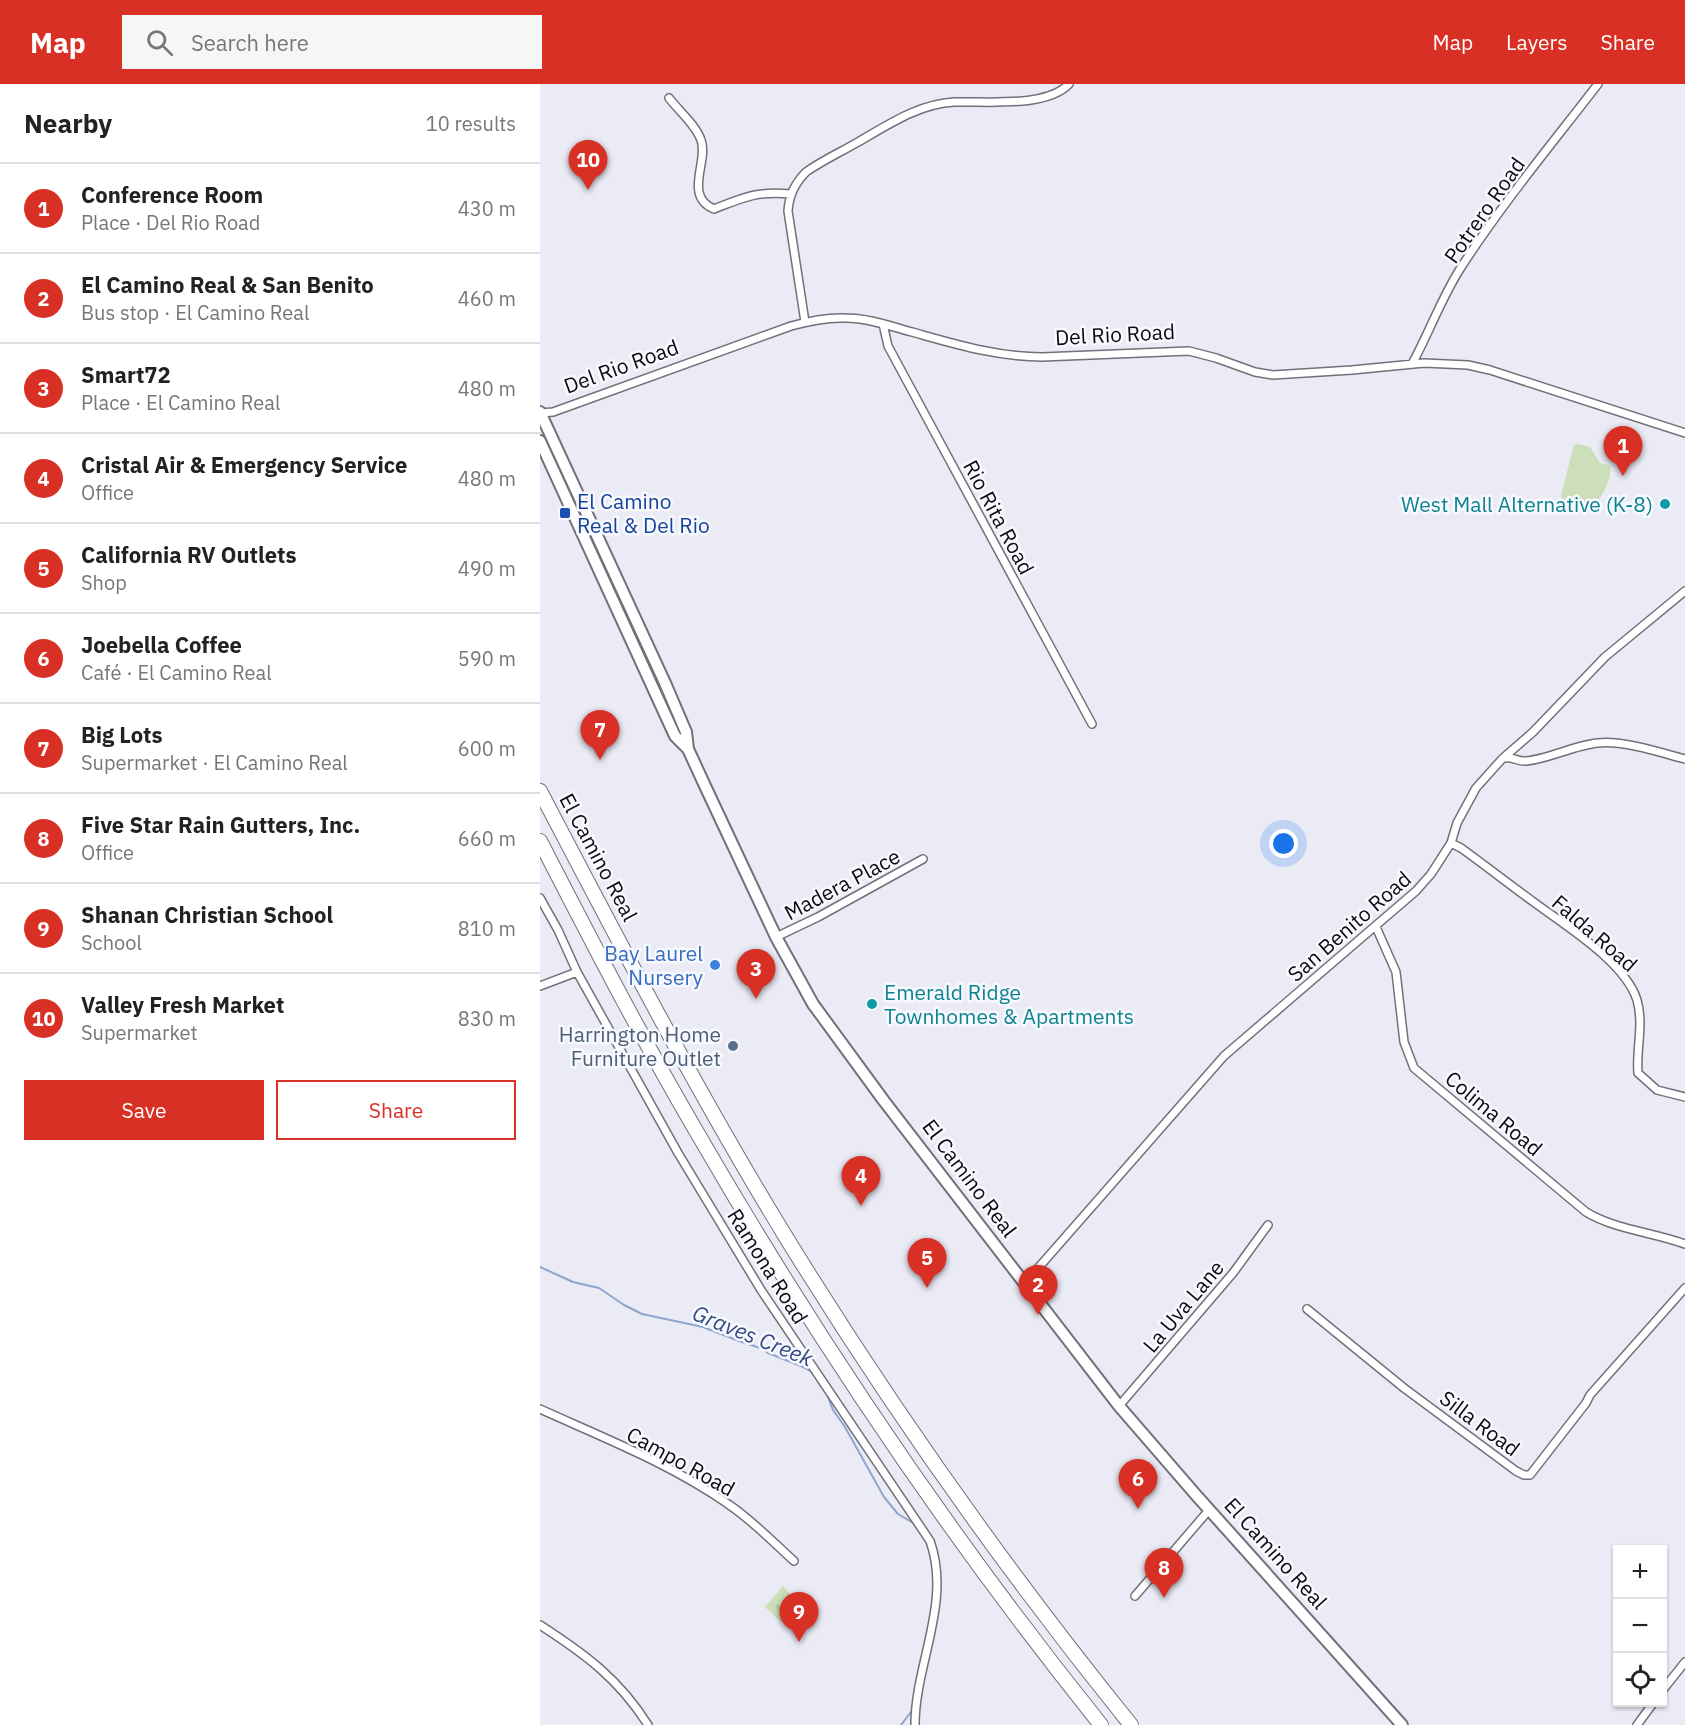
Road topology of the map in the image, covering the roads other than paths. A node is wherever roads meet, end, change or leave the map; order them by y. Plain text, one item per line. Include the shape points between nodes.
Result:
1 (1069, 84) edge
2 (1598, 84) edge
3 (669, 98) dead end
4 (790, 194) junction
5 (805, 322) junction
6 (883, 324) junction
7 (1412, 364) junction
8 (543, 415) edge
9 (1685, 433) edge
10 (540, 441) edge
11 (1685, 591) edge
12 (1092, 724) dead end
13 (688, 749) junction
14 (1502, 759) junction
15 (1685, 759) edge
16 (540, 791) edge
17 (540, 841) edge
18 (1450, 843) junction
19 (923, 859) dead end
20 (540, 898) edge
21 (1376, 927) junction
22 (776, 937) junction
23 (577, 972) junction
24 (540, 986) edge
25 (1685, 1097) edge
26 (1268, 1225) dead end
27 (1685, 1244) edge
28 (1025, 1283) junction
29 (1685, 1288) edge
30 (1306, 1309) dead end
31 (1119, 1406) junction
32 (540, 1409) edge
33 (1209, 1510) junction
34 (794, 1561) dead end
35 (1135, 1596) dead end
36 (540, 1625) edge
37 (1685, 1662) edge
38 (1667, 1685) edge
39 (1650, 1707) edge
40 (648, 1725) edge
41 (915, 1725) edge
42 (1101, 1725) edge
43 (1131, 1725) edge
44 (1402, 1725) edge
45 (1636, 1725) edge

1 - 4 street via 1037,100 953,102 919,110 813,167
2 - 7 street, Potrero Road via 1460,269
3 - 4 street via 701,138 698,183 706,206 714,209 749,195 770,192
4 - 5 street via 789,220
5 - 6 street, Del Rio Road via 845,318
5 - 8 street, Del Rio Road
6 - 7 street, Del Rio Road via 979,351 1030,357 1189,351 1273,375
6 - 12 street, Rio Rita Road via 888,346
7 - 9 street, Del Rio Road via 1455,364 1490,370
8 - 13 main road, El Camino Real via 678,713
10 - 13 main road, El Camino Real via 675,736
11 - 14 street, San Benito Road via 1605,657
13 - 22 main road, El Camino Real
14 - 15 street via 1526,761 1606,742
14 - 18 street, San Benito Road via 1476,788
16 - 43 highway, El Camino Real via 685,1063 828,1304 953,1490
17 - 42 highway via 693,1127 808,1316 940,1513
18 - 21 street, San Benito Road via 1431,874
18 - 25 street, Falda Road via 1576,932 1626,978 1640,1014 1638,1073 1657,1090
19 - 22 street, Madera Place
20 - 23 street, Ramona Road
21 - 27 street, Colima Road via 1396,972 1404,1042 1414,1068 1587,1212
21 - 28 street, San Benito Road via 1224,1056
22 - 28 main road, El Camino Real via 829,1029
23 - 24 street
23 - 41 street, Ramona Road via 678,1153 761,1290 930,1541 937,1566 936,1591
26 - 31 street, La Uva Lane via 1233,1273
28 - 31 main road, El Camino Real
29 - 30 street, Silla Road via 1590,1395 1530,1476 1516,1471 1404,1388
31 - 33 main road, El Camino Real
32 - 34 street, Campo Road via 691,1480 730,1505
33 - 35 street
33 - 44 main road, El Camino Real
36 - 40 street via 608,1675
37 - 38 street
39 - 45 street

